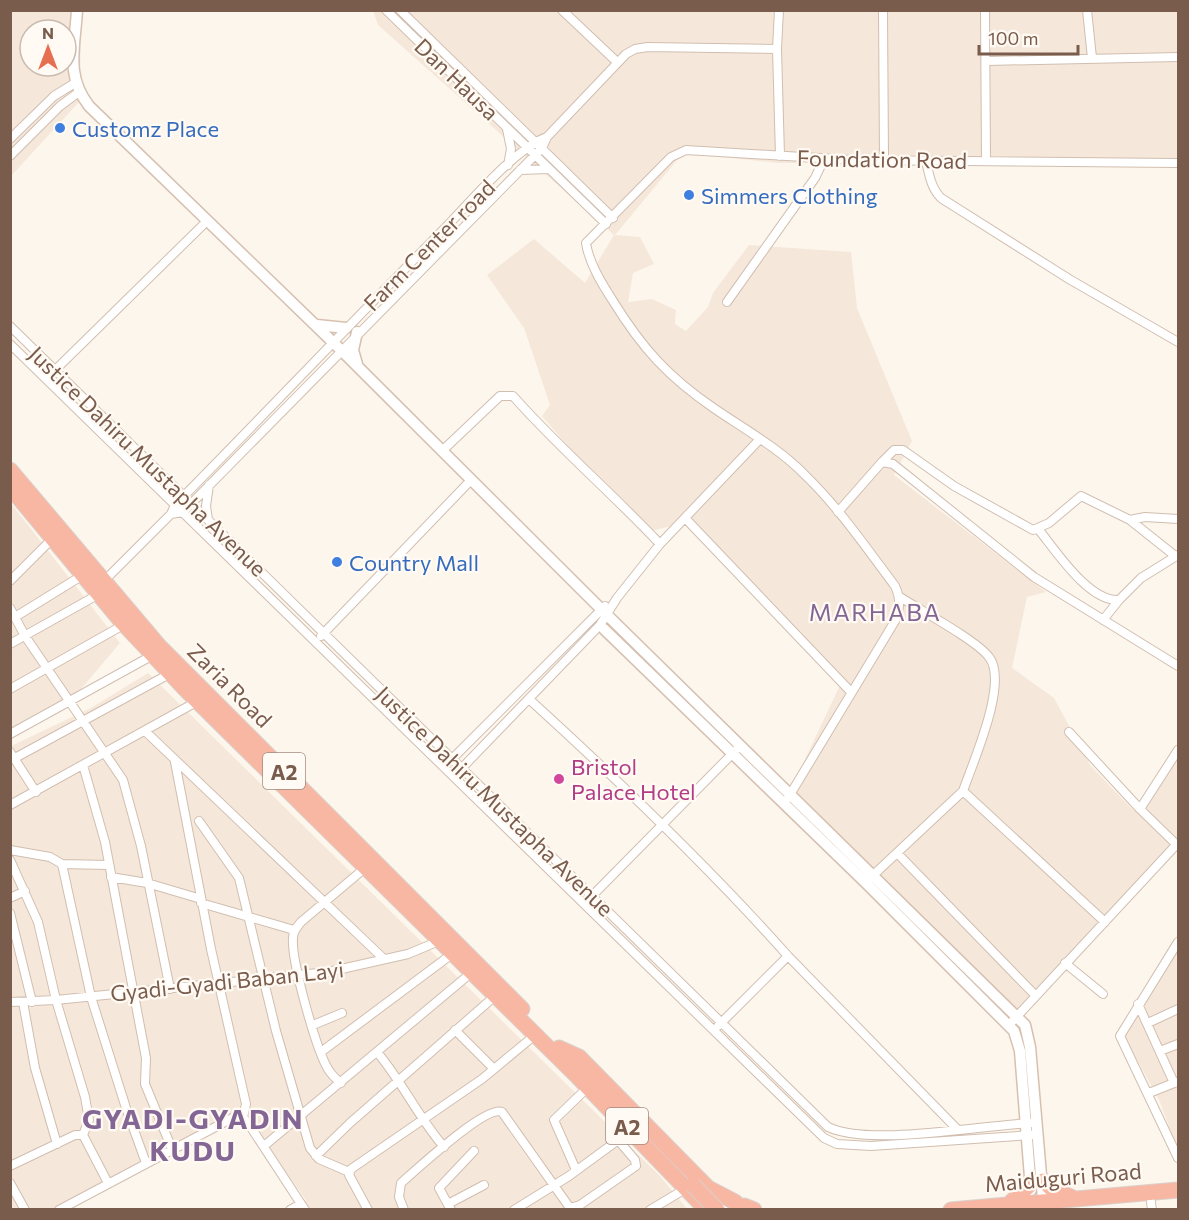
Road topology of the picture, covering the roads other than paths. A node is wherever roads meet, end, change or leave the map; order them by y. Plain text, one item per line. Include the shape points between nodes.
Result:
1 (77, 10) edge
2 (386, 10) edge
3 (400, 10) edge
4 (562, 10) edge
5 (779, 10) edge
6 (883, 10) edge
7 (985, 10) edge
8 (1087, 10) edge
9 (777, 49) junction
10 (1179, 57) edge
11 (1092, 58) junction
12 (987, 61) junction
13 (617, 62) junction
14 (77, 88) junction
15 (507, 129) junction
16 (10, 139) edge
17 (539, 144) junction
18 (527, 149) junction
19 (534, 155) junction
20 (10, 156) edge
21 (780, 156) junction
22 (824, 159) junction
23 (884, 161) junction
24 (926, 161) junction
25 (986, 161) junction
26 (1179, 163) edge
27 (508, 165) junction
28 (519, 170) junction
29 (549, 170) junction
30 (590, 210) junction
31 (207, 221) junction
32 (609, 221) junction
33 (591, 238) junction
34 (727, 302) dead end
35 (313, 324) junction
36 (10, 326) edge
37 (346, 328) junction
38 (357, 332) junction
39 (332, 342) junction
40 (1179, 342) edge
41 (10, 344) edge
42 (342, 351) junction
43 (359, 369) junction
44 (56, 371) junction
45 (46, 379) junction
46 (760, 439) junction
47 (442, 451) junction
48 (882, 462) junction
49 (10, 470) edge
50 (471, 480) junction
51 (210, 484) junction
52 (10, 487) edge
53 (183, 497) junction
54 (190, 503) junction
55 (175, 505) junction
56 (183, 512) junction
57 (838, 512) junction
58 (171, 514) junction
59 (685, 518) junction
60 (1179, 519) edge
61 (208, 520) junction
62 (1130, 520) junction
63 (1039, 530) junction
64 (52, 538) junction
65 (660, 544) junction
66 (1177, 555) edge
67 (83, 575) junction
68 (10, 581) edge
69 (101, 588) junction
70 (900, 597) junction
71 (1119, 600) junction
72 (10, 608) edge
73 (604, 612) junction
74 (15, 617) junction
75 (1103, 620) junction
76 (125, 624) junction
77 (604, 629) dead end
78 (324, 634) junction
79 (25, 636) junction
80 (316, 640) junction
81 (10, 644) edge
82 (153, 655) junction
83 (1179, 666) edge
84 (49, 669) junction
85 (171, 673) junction
86 (10, 689) edge
87 (851, 692) junction
88 (529, 699) junction
89 (70, 700) junction
90 (198, 701) junction
91 (85, 721) junction
92 (145, 731) junction
93 (1069, 732) dead end
94 (10, 734) edge
95 (737, 749) junction
96 (1179, 750) edge
97 (106, 752) junction
98 (13, 755) edge
99 (453, 759) junction
100 (175, 762) junction
101 (83, 765) junction
102 (444, 767) junction
103 (463, 768) junction
104 (454, 776) junction
105 (963, 791) junction
106 (36, 792) junction
107 (787, 800) junction
108 (10, 805) edge
109 (1140, 809) junction
110 (199, 821) dead end
111 (661, 826) junction
112 (1178, 845) edge
113 (10, 850) edge
114 (897, 853) junction
115 (10, 860) edge
116 (62, 864) junction
117 (108, 865) junction
118 (365, 868) junction
119 (111, 877) junction
120 (870, 878) junction
121 (147, 883) junction
122 (25, 891) junction
123 (592, 897) junction
124 (10, 898) edge
125 (201, 901) junction
126 (326, 902) junction
127 (585, 904) junction
128 (10, 913) edge
129 (249, 916) junction
130 (1105, 922) junction
131 (294, 930) junction
132 (439, 941) junction
133 (1179, 942) edge
134 (452, 954) junction
135 (788, 956) junction
136 (384, 959) junction
137 (1065, 963) junction
138 (471, 973) junction
139 (299, 975) junction
140 (263, 979) junction
141 (218, 984) junction
142 (170, 989) junction
143 (132, 993) junction
144 (1103, 994) dead end
145 (495, 996) junction
146 (1036, 996) junction
147 (91, 997) junction
148 (56, 1000) junction
149 (10, 1002) edge
150 (28, 1002) junction
151 (1138, 1004) junction
152 (1179, 1009) edge
153 (342, 1013) dead end
154 (1017, 1016) junction
155 (721, 1022) junction
156 (1148, 1023) junction
157 (313, 1025) junction
158 (1009, 1025) junction
159 (455, 1030) junction
160 (713, 1030) junction
161 (535, 1035) junction
162 (1179, 1044) edge
163 (556, 1050) junction
164 (1160, 1051) junction
165 (321, 1052) junction
166 (377, 1052) junction
167 (494, 1070) junction
168 (400, 1080) junction
169 (1176, 1082) edge
170 (340, 1083) junction
171 (583, 1092) junction
172 (1149, 1093) junction
173 (243, 1117) junction
174 (300, 1117) junction
175 (421, 1120) junction
176 (1038, 1123) junction
177 (1026, 1124) junction
178 (957, 1129) junction
179 (841, 1133) junction
180 (83, 1135) junction
181 (1039, 1135) junction
182 (1026, 1136) junction
183 (621, 1137) junction
184 (57, 1144) junction
185 (837, 1144) junction
186 (264, 1146) junction
187 (444, 1147) junction
188 (172, 1149) junction
189 (474, 1151) dead end
190 (316, 1156) junction
191 (1179, 1158) edge
192 (146, 1163) junction
193 (10, 1166) edge
194 (576, 1170) junction
195 (349, 1172) junction
196 (1037, 1182) junction
197 (10, 1183) edge
198 (108, 1184) junction
199 (556, 1184) junction
200 (484, 1185) dead end
201 (687, 1189) junction
202 (1179, 1190) edge
203 (1077, 1199) junction
204 (1179, 1200) edge
205 (1009, 1204) junction
206 (1152, 1206) edge
207 (303, 1207) edge
208 (450, 1207) edge
209 (746, 1207) edge
210 (1041, 1207) edge
211 (25, 1209) edge
212 (59, 1209) edge
213 (290, 1209) edge
214 (368, 1209) edge
215 (404, 1209) edge
216 (514, 1209) edge
217 (650, 1209) edge
218 (696, 1209) edge
219 (707, 1209) edge
220 (712, 1209) edge
221 (717, 1209) edge
222 (951, 1209) edge

1 - 14 street
2 - 15 street, Dan Hausa
3 - 17 street, Dan Hausa
4 - 13 street
5 - 9 street
6 - 23 street
7 - 12 street
8 - 11 street
9 - 13 street via 648,47 635,49
9 - 21 street
10 - 11 street
11 - 12 street
12 - 25 street
13 - 17 street
14 - 16 street via 54,96
14 - 20 street
14 - 31 street via 89,106
15 - 18 street, Dan Hausa
15 - 27 street via 511,149
17 - 18 street, Farm Center road
17 - 19 street
17 - 32 street, Dan Hausa
18 - 19 street, Dan Hausa
18 - 27 street, Farm Center road
19 - 28 street
19 - 29 street, Dan Hausa
21 - 22 street, Foundation Road
21 - 32 street, Foundation Road via 680,151
22 - 23 street, Foundation Road
22 - 34 street via 815,178
23 - 24 street, Foundation Road
24 - 25 street, Foundation Road
24 - 40 street via 941,198 1069,279
25 - 26 street, Foundation Road
27 - 37 street, Farm Center road
28 - 29 street
28 - 38 street
29 - 30 street, Dan Hausa
30 - 32 street, Dan Hausa
30 - 33 street
31 - 35 street
31 - 44 street
32 - 33 street, Foundation Road
33 - 46 street via 586,243 587,251 638,341 678,380
35 - 37 street
35 - 39 street
36 - 44 street, Justice Dahiru Mustapha Avenue
37 - 39 street, Farm Center road
38 - 42 street
38 - 43 street via 353,356
39 - 42 street
39 - 53 street, Farm Center road
41 - 45 street
42 - 43 street
42 - 51 street
43 - 47 street
44 - 45 street
44 - 53 street, Justice Dahiru Mustapha Avenue
45 - 55 street
46 - 57 street via 806,476
46 - 59 street
47 - 50 street
47 - 65 street via 500,396 513,396 549,437
48 - 57 street
48 - 63 street via 894,450 903,450 1027,529
48 - 75 street via 899,467 1034,577
49 - 69 highway, Zaria Road / A2
50 - 73 street
50 - 78 street
51 - 54 street
51 - 61 street
52 - 64 highway, Zaria Road / A2
53 - 54 street, Justice Dahiru Mustapha Avenue
53 - 55 street, Farm Center road
54 - 56 street
54 - 61 street, Justice Dahiru Mustapha Avenue
55 - 56 street
55 - 58 street
56 - 58 street
56 - 80 street
57 - 70 street
58 - 69 street
59 - 65 street
59 - 87 street
60 - 62 street
61 - 78 street, Justice Dahiru Mustapha Avenue
62 - 63 street via 1081,496
62 - 66 street
63 - 71 street via 1093,592
64 - 67 highway, Zaria Road / A2
64 - 68 street
65 - 73 street
66 - 71 street via 1141,578
67 - 69 highway, Zaria Road / A2
67 - 74 street
69 - 76 highway, Zaria Road / A2
69 - 79 street
69 - 163 highway, Zaria Road / A2 via 482,967
70 - 87 street via 895,621
70 - 105 street via 981,650 993,665 990,711
71 - 75 street
72 - 74 street
73 - 88 street
73 - 95 street
73 - 99 street
74 - 79 street
75 - 83 street
76 - 82 highway, Zaria Road / A2
76 - 84 street
77 - 95 street
78 - 80 street
78 - 99 street, Justice Dahiru Mustapha Avenue
79 - 81 street
79 - 84 street
80 - 102 street
82 - 85 highway, Zaria Road / A2
82 - 89 street
84 - 86 street
84 - 89 street
85 - 90 highway, Zaria Road / A2
85 - 91 street
87 - 107 street
88 - 103 street
88 - 111 street via 603,765
89 - 91 street
89 - 94 street
90 - 92 street
90 - 118 highway, Zaria Road / A2
91 - 97 street
91 - 98 street
92 - 97 street
92 - 100 street
93 - 109 street
95 - 107 street
95 - 111 street
96 - 109 street
97 - 101 street
97 - 121 street via 127,790
98 - 106 street
99 - 102 street
99 - 103 street, Justice Dahiru Mustapha Avenue
100 - 125 street
100 - 126 street
101 - 106 street
101 - 117 street
102 - 104 street
103 - 104 street
103 - 123 street, Justice Dahiru Mustapha Avenue
104 - 127 street
105 - 114 street
105 - 130 street
106 - 108 street
107 - 120 street
109 - 112 street
110 - 129 street via 235,868
111 - 123 street
111 - 135 street
112 - 130 street
113 - 116 street via 50,857
114 - 120 street
114 - 146 street
115 - 122 street
116 - 117 street
116 - 147 street
117 - 119 street
118 - 126 street
118 - 132 highway, Zaria Road / A2
119 - 121 street
119 - 143 street
120 - 154 street
120 - 158 street
121 - 125 street
121 - 142 street
122 - 124 street
122 - 148 street via 38,922
123 - 127 street
123 - 155 street, Justice Dahiru Mustapha Avenue
125 - 129 street
125 - 141 street
126 - 131 street
126 - 136 street
127 - 160 street
128 - 150 street
129 - 131 street
129 - 140 street
130 - 137 street
131 - 139 street
132 - 134 highway, Zaria Road / A2
132 - 136 street, Gyadi-Gyadi Baban Layi
133 - 151 street
134 - 138 highway, Zaria Road / A2
134 - 165 street
135 - 155 street
135 - 178 street
136 - 139 street, Gyadi-Gyadi Baban Layi
137 - 144 street
137 - 146 street
138 - 145 highway, Zaria Road / A2
138 - 166 street
139 - 140 street, Gyadi-Gyadi Baban Layi
139 - 157 street
140 - 141 street, Gyadi-Gyadi Baban Layi
140 - 174 street
141 - 142 street, Gyadi-Gyadi Baban Layi
141 - 173 street via 246,1104
142 - 143 street, Gyadi-Gyadi Baban Layi
143 - 147 street, Gyadi-Gyadi Baban Layi
143 - 188 street via 146,1058 144,1082
145 - 159 street
145 - 161 highway, Zaria Road / A2
146 - 154 street
147 - 148 street, Gyadi-Gyadi Baban Layi
147 - 192 street
148 - 150 street, Gyadi-Gyadi Baban Layi
148 - 180 street via 85,1098 89,1120
149 - 150 street, Gyadi-Gyadi Baban Layi
150 - 184 street via 35,1068
151 - 156 street
151 - 172 street via 1120,1036
152 - 156 street
153 - 157 street
154 - 158 street
154 - 176 street via 1025,1024 1028,1036
155 - 160 street
155 - 179 street, Justice Dahiru Mustapha Avenue via 816,1116
156 - 164 street
157 - 165 street
158 - 177 street via 1018,1037
159 - 167 street
159 - 168 street
160 - 185 street via 808,1125
161 - 163 highway, Zaria Road / A2
161 - 167 street
162 - 164 street
163 - 171 highway, Zaria Road / A2 via 561,1069
163 - 201 highway, Zaria Road / A2
163 - 209 highway, Zaria Road / A2 via 579,1057 708,1188
164 - 169 street
165 - 170 street via 327,1068
166 - 168 street
166 - 170 street
167 - 175 street
168 - 175 street
168 - 190 street
169 - 172 street
170 - 174 street
171 - 183 highway, Zaria Road / A2
171 - 194 street via 554,1120
172 - 191 street
173 - 186 street
173 - 188 street via 235,1116
174 - 186 street
174 - 190 street
175 - 187 street
175 - 195 street
176 - 177 street
176 - 181 street
177 - 178 street
177 - 182 street
178 - 179 street via 873,1135
179 - 185 street
180 - 184 street
180 - 198 street
181 - 182 street
181 - 196 street
182 - 185 street via 871,1146
182 - 196 street
183 - 194 street
183 - 199 street via 636,1166 574,1208 570,1208
183 - 201 highway, Zaria Road / A2
184 - 193 street
186 - 207 street
187 - 199 street via 499,1110
187 - 215 street via 401,1184 399,1197
188 - 192 street
189 - 208 street via 440,1185
190 - 195 street
192 - 198 street
194 - 199 street
195 - 214 street
196 - 203 highway
196 - 205 highway
196 - 210 street
197 - 211 street
198 - 212 street
199 - 216 street
200 - 208 street
201 - 217 street
201 - 218 highway, Zaria Road / A2
201 - 219 highway, A2
201 - 221 highway, A2, bridge
202 - 203 highway, Maiduguri Road
203 - 210 highway, Maiduguri Road
204 - 206 highway, Maiduguri Road
205 - 210 highway, Maiduguri Road
205 - 222 highway, Maiduguri Road
206 - 210 highway, Maiduguri Road
207 - 213 street
209 - 220 highway via 727,1202

